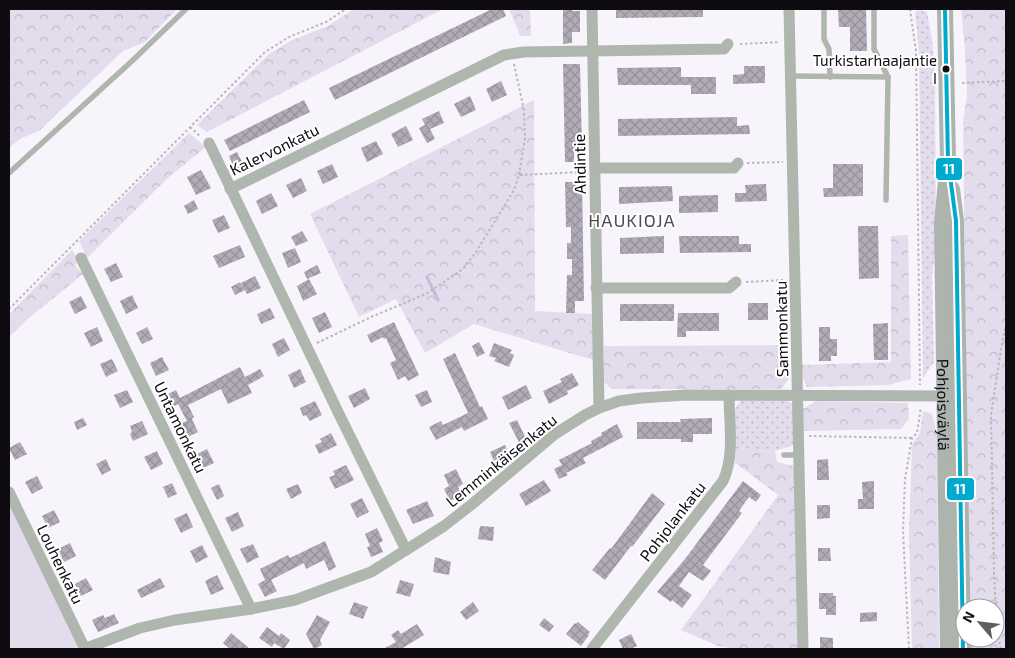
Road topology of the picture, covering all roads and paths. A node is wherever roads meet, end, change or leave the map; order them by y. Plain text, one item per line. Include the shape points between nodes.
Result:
1 (186, 9) edge
2 (346, 9) edge
3 (592, 9) edge
4 (789, 9) edge
5 (824, 9) edge
6 (874, 9) edge
7 (910, 9) edge
8 (945, 9) edge
9 (790, 42) junction
10 (728, 44) joint
11 (594, 51) junction
12 (511, 53) junction
13 (791, 76) junction
14 (830, 77) junction
15 (888, 77) junction
16 (1006, 81) edge
17 (962, 83) dead end
18 (190, 127) junction
19 (209, 144) joint
20 (793, 162) junction
21 (738, 163) joint
22 (595, 168) junction
23 (9, 174) edge
24 (519, 175) junction
25 (230, 189) junction
26 (886, 200) dead end
27 (81, 258) dead end
28 (796, 279) junction
29 (736, 282) joint
30 (596, 288) junction
31 (9, 309) edge
32 (1006, 326) edge
33 (307, 348) junction
34 (920, 378) dead end
35 (798, 394) junction
36 (729, 395) junction
37 (951, 396) junction
38 (599, 408) junction
39 (920, 409) dead end
40 (799, 436) junction
41 (912, 438) junction
42 (784, 455) dead end
43 (799, 455) junction
44 (9, 492) edge
45 (406, 550) junction
46 (251, 609) junction
47 (85, 649) edge
48 (592, 649) edge
49 (803, 649) edge
50 (908, 649) edge
51 (948, 649) edge
52 (963, 649) edge
53 (1000, 649) edge

1 - 23 lane
2 - 18 path via 265,52
3 - 11 street, Ahdintie
4 - 9 street, Sammonkatu
5 - 14 lane via 824,39 829,49
6 - 15 lane via 874,49
7 - 34 path via 916,51
8 - 37 main road, Pohjoisväylä via 948,161 942,223
9 - 10 path
9 - 13 street, Sammonkatu
10 - 11 street, Kalervonkatu via 724,49
11 - 12 street, Kalervonkatu
11 - 22 street, Ahdintie
12 - 24 path via 524,110 525,138
12 - 25 street, Kalervonkatu
13 - 14 lane
13 - 20 street, Sammonkatu
14 - 15 lane
15 - 26 lane
16 - 17 path
18 - 19 path
18 - 31 path
19 - 25 street
20 - 21 path
20 - 28 street, Sammonkatu
21 - 22 street via 734,168
22 - 24 path via 589,172
22 - 30 street, Ahdintie
24 - 33 path via 514,190 463,269 426,294
25 - 33 street, Kalervonkatu
27 - 46 street, Untamonkatu
28 - 29 path
28 - 35 street, Sammonkatu
29 - 30 street via 729,288
30 - 38 street, Ahdintie
32 - 53 path via 991,415 994,572
33 - 45 street, Kalervonkatu
35 - 36 street, Lemminkäisenkatu
35 - 37 street, Lemminkäisenkatu
35 - 40 street, Sammonkatu
36 - 38 street, Lemminkäisenkatu via 641,398
36 - 48 street, Pohjolankatu via 730,459 723,481
37 - 51 main road, Pohjoisväylä
37 - 52 main road, Pohjoisväylä
38 - 45 street, Lemminkäisenkatu via 555,434 471,505
39 - 41 path via 917,433
40 - 41 path
40 - 43 street, Sammonkatu
41 - 50 path via 905,479 903,531
42 - 43 lane
43 - 49 street, Sammonkatu
44 - 47 street, Louhenkatu
45 - 46 street, Lemminkäisenkatu via 371,572 327,589 296,600
46 - 47 street, Lemminkäisenkatu via 140,628

